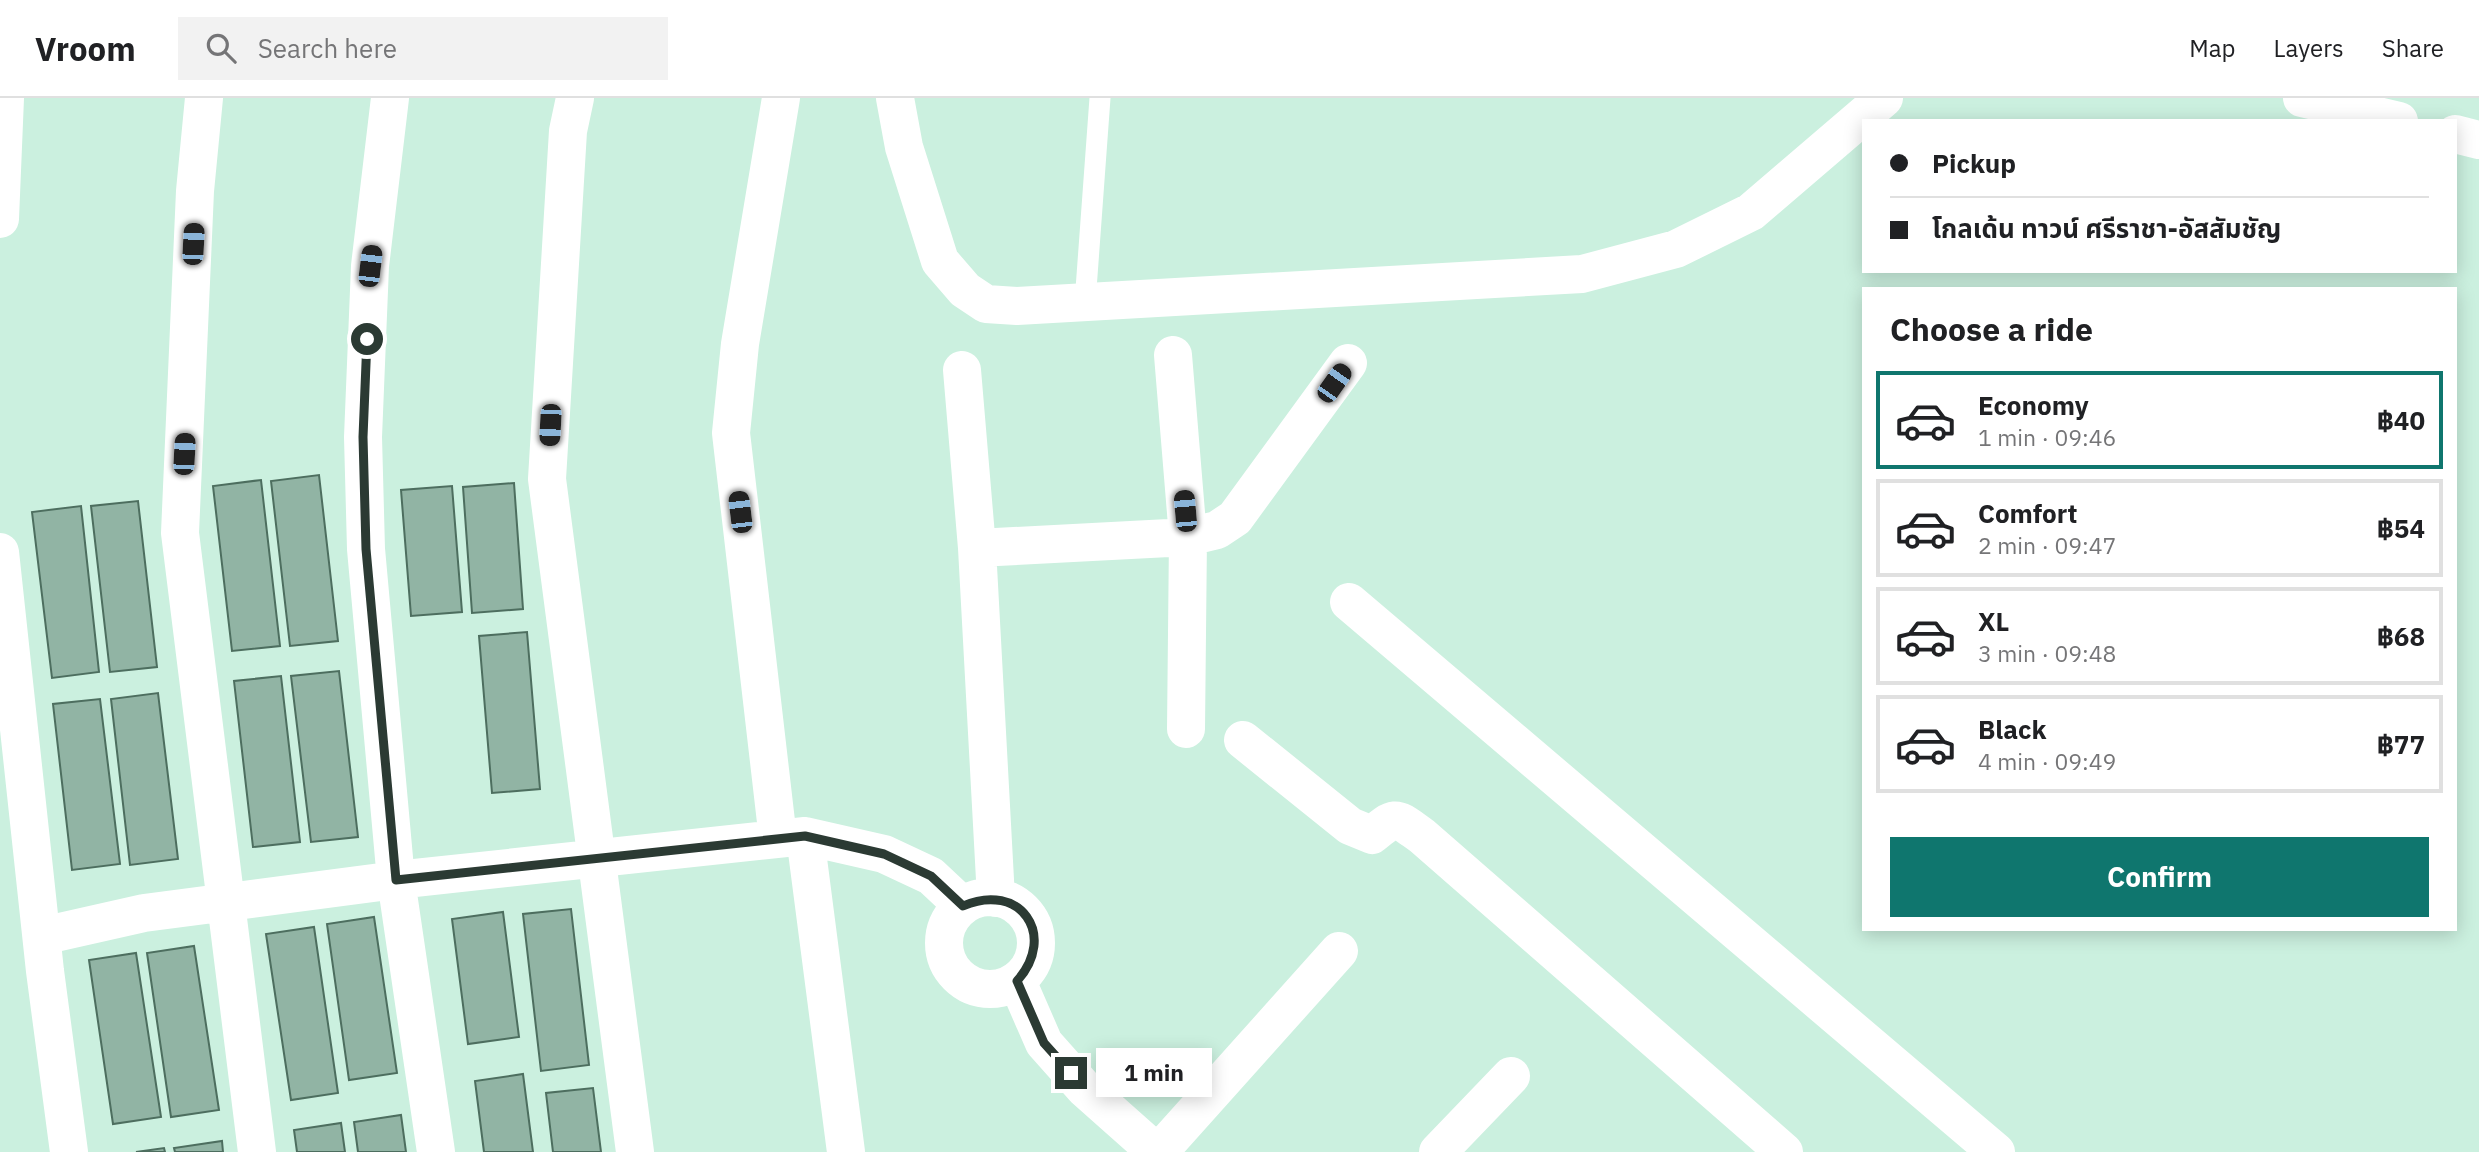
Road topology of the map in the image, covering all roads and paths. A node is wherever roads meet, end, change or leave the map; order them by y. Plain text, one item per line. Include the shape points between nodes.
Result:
1 (5, 98) edge
2 (205, 98) edge
3 (390, 98) edge
4 (575, 98) edge
5 (781, 98) edge
6 (895, 98) edge
7 (1100, 98) edge
8 (1884, 98) edge
9 (2302, 98) edge
10 (2391, 119) edge
11 (2457, 134) edge
12 (2479, 140) edge
13 (0, 219) edge
14 (1085, 303) junction
15 (1173, 355) dead end
16 (1348, 363) dead end
17 (962, 370) dead end
18 (1188, 537) junction
19 (977, 548) junction
20 (0, 552) edge
21 (1349, 602) dead end
22 (1186, 729) dead end
23 (1243, 740) dead end
24 (791, 837) junction
25 (597, 859) junction
26 (396, 880) junction
27 (980, 902) junction
28 (226, 903) junction
29 (41, 936) junction
30 (1339, 951) dead end
31 (1017, 981) junction
32 (1511, 1076) dead end
33 (69, 1152) edge
34 (257, 1152) edge
35 (436, 1152) edge
36 (635, 1152) edge
37 (846, 1152) edge
38 (1157, 1152) edge
39 (1438, 1152) edge
40 (1784, 1152) edge
41 (1996, 1152) edge

1 - 13 street
2 - 28 street via 195,191 180,533
3 - 26 street via 370,266 363,437 366,549
4 - 25 street via 568,131 547,479
5 - 24 street via 740,344 731,433
6 - 14 street via 904,147 940,261 965,290 986,304
7 - 14 lane
8 - 14 street via 1751,212 1676,249 1582,274
9 - 10 street
11 - 12 street
15 - 18 street
16 - 18 street via 1235,518 1217,530
17 - 19 street
18 - 19 street
18 - 22 street
19 - 27 street
20 - 29 street
21 - 41 street
23 - 40 street via 1350,826 1372,835 1396,819 1422,836
24 - 25 street
24 - 27 street via 884,854
24 - 37 street
25 - 26 street
25 - 36 street
26 - 28 street
26 - 35 street
27 - 31 street via 1020,909 1032,925 1031,966
27 - 31 street via 949,921 943,941 947,961 959,978 977,988 998,989
28 - 29 street via 144,913
28 - 34 street
29 - 33 street
30 - 38 street
31 - 38 street via 1044,1043 1084,1088
32 - 39 street

